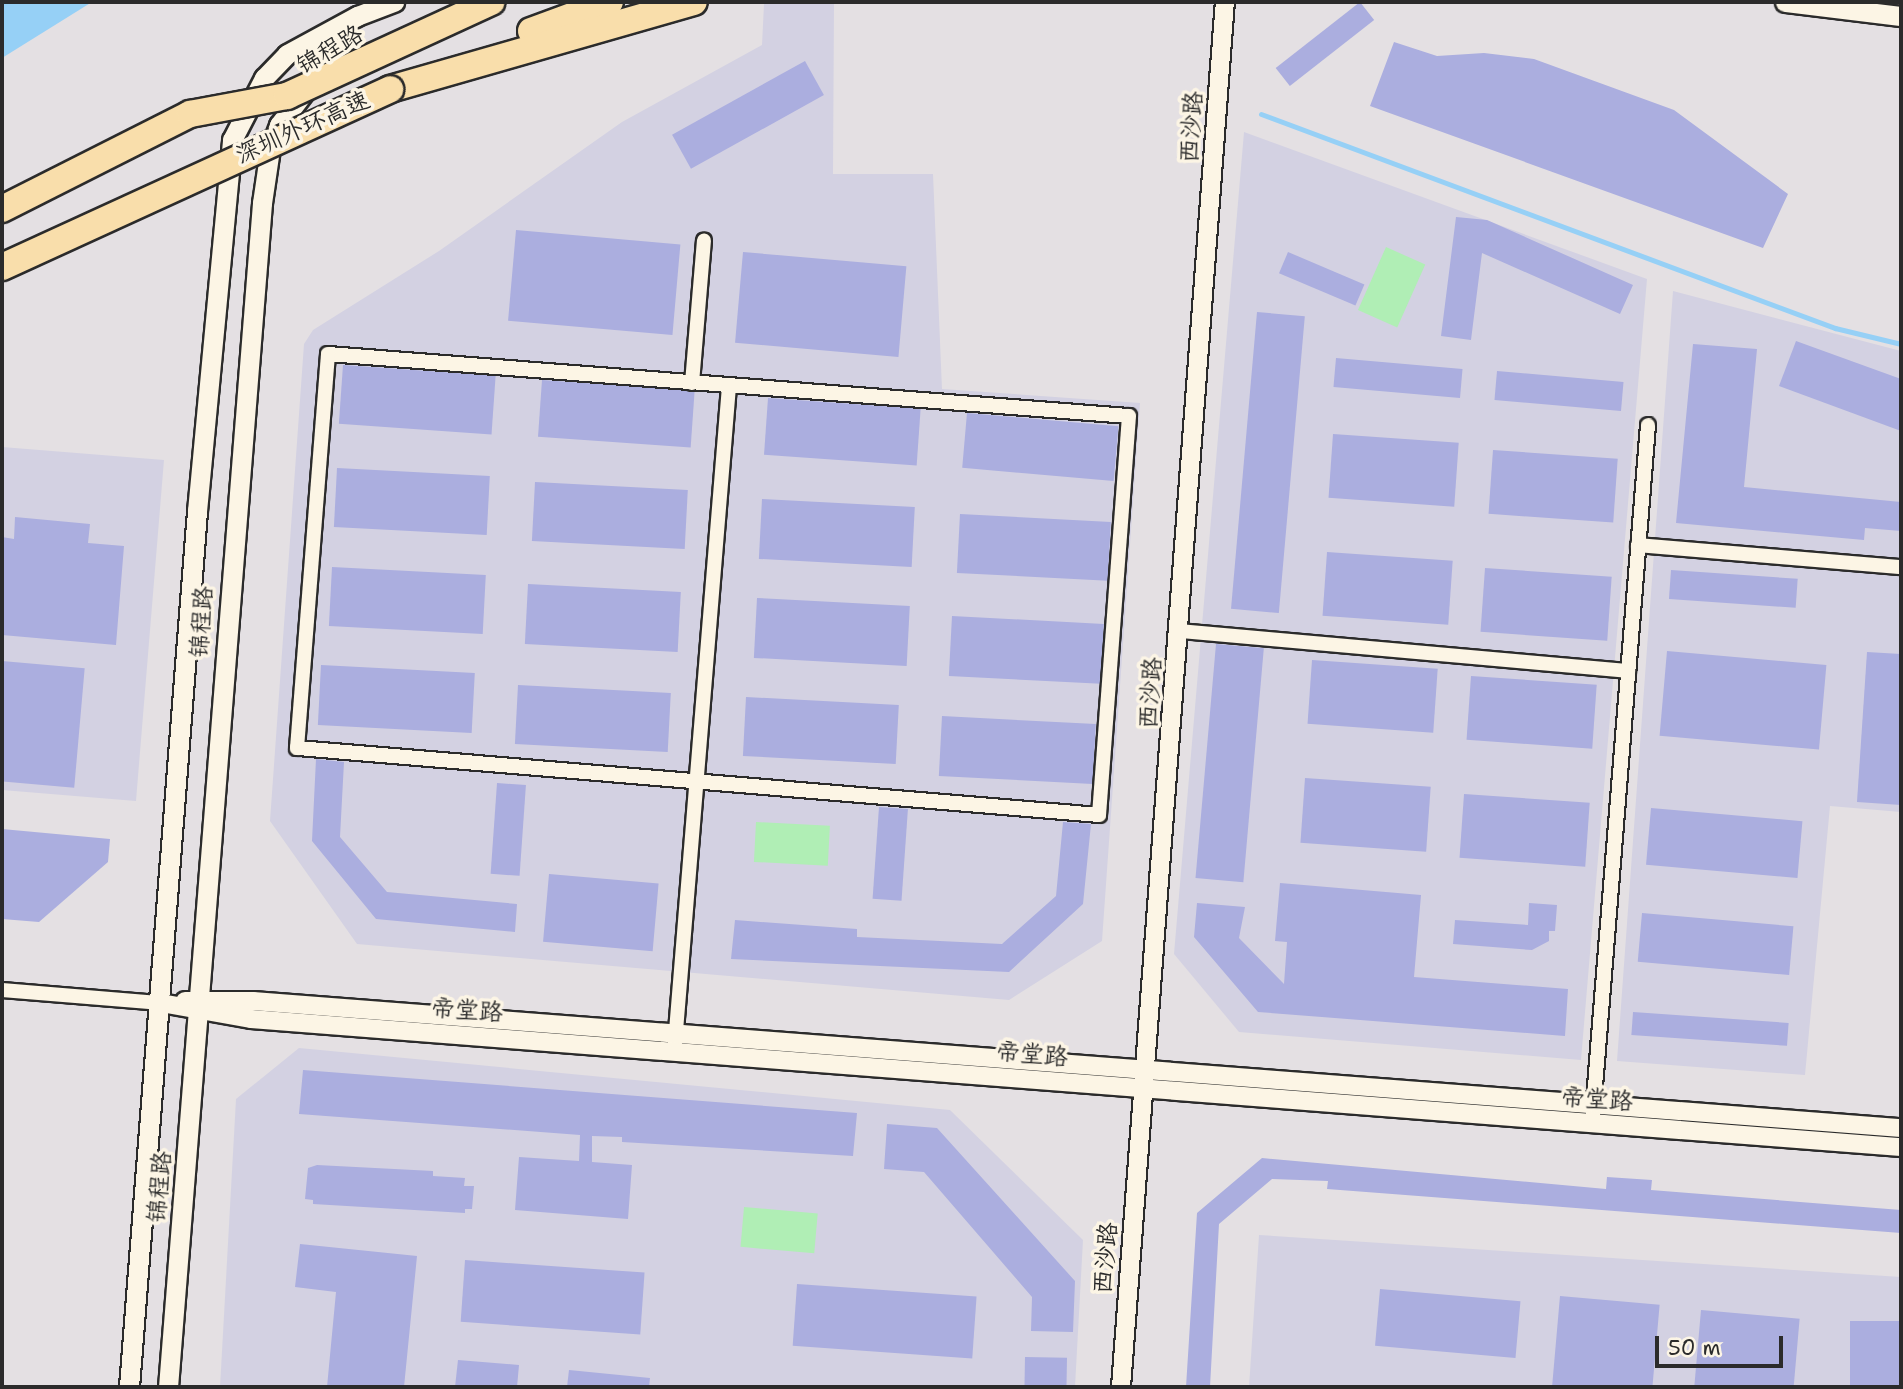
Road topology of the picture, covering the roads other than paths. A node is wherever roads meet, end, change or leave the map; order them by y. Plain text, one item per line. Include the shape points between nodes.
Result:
1 (394, 2) edge
2 (491, 2) edge
3 (507, 2) edge
4 (610, 2) edge
5 (694, 2) edge
6 (1225, 2) edge
7 (1785, 2) edge
8 (1901, 16) edge
9 (376, 56) junction
10 (390, 89) junction
11 (2, 209) edge
12 (704, 241) dead end
13 (2, 267) edge
14 (692, 383) junction
15 (729, 386) junction
16 (1648, 425) dead end
17 (1638, 545) junction
18 (1901, 567) edge
19 (1180, 631) junction
20 (1628, 671) junction
21 (697, 780) junction
22 (2, 990) edge
23 (160, 1003) junction
24 (199, 1006) junction
25 (676, 1033) junction
26 (674, 1051) junction
27 (1146, 1069) junction
28 (1144, 1090) junction
29 (1594, 1105) junction
30 (1592, 1124) junction
31 (1901, 1128) edge
32 (1901, 1147) edge
33 (130, 1387) edge
34 (168, 1387) edge
35 (1121, 1387) edge

1 - 23 main road, 锦程路 via 357,16 287,54 264,78 232,140 197,511
2 - 9 highway, bridge
3 - 9 highway, 深圳外环高速, bridge
3 - 24 main road, 锦程路 via 334,70 294,101 270,149 235,514
4 - 10 highway, 深圳外环高速
5 - 10 highway
6 - 19 street, 西沙路
7 - 8 main road
9 - 11 highway, 深圳外环高速, bridge via 287,96 190,114
10 - 13 highway, 深圳外环高速, bridge
12 - 14 street
14 - 15 street
14 - 21 street via 328,354 297,748
15 - 21 street
15 - 21 street via 1129,416 1099,815
16 - 17 street
17 - 18 street
17 - 20 street
19 - 20 street
19 - 27 street, 西沙路
20 - 29 street
21 - 25 street
22 - 23 street, 帝堂路
23 - 24 street, 帝堂路
23 - 33 main road, 锦程路
24 - 25 street, 帝堂路
24 - 26 street, 帝堂路 via 251,1020
24 - 34 main road, 锦程路
25 - 26 street
25 - 27 street, 帝堂路
26 - 28 street, 帝堂路
27 - 28 street, 西沙路
27 - 29 street, 帝堂路
28 - 30 street, 帝堂路
28 - 35 street, 西沙路
29 - 30 street
29 - 31 street, 帝堂路
30 - 32 street, 帝堂路

